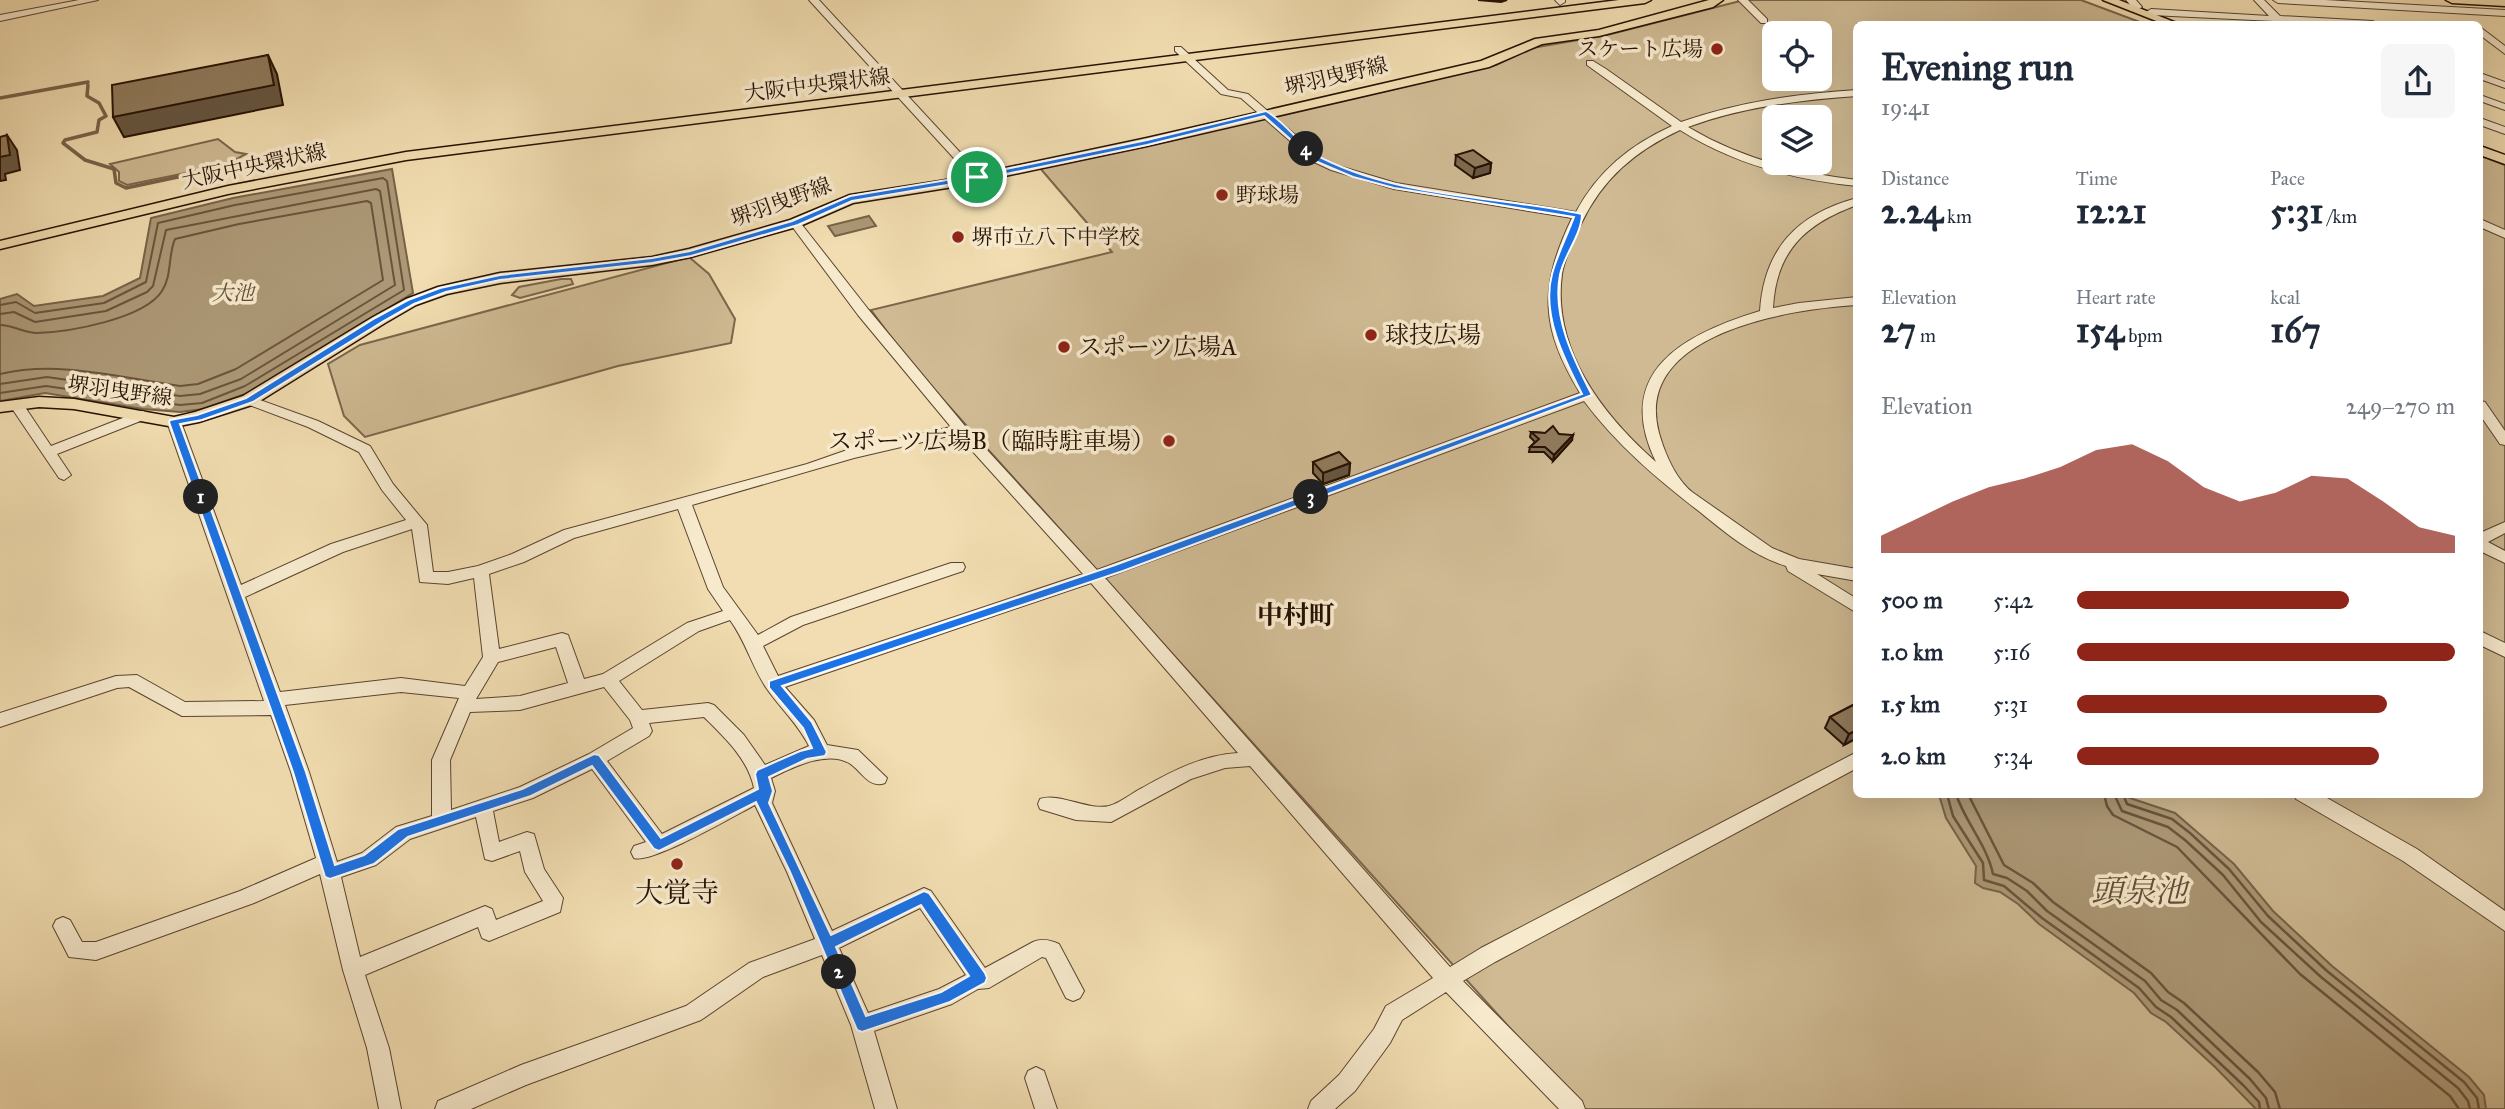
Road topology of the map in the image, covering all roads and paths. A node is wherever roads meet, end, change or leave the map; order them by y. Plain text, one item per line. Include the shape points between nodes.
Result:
1 (93, 0) edge
2 (814, 0) edge
3 (1645, 0) edge
4 (1717, 0) edge
5 (1743, 0) edge
6 (2095, 0) edge
7 (2109, 0) edge
8 (2259, 0) edge
9 (2278, 0) edge
10 (1564, 1) edge
11 (2505, 3) edge
12 (2132, 5) edge
13 (2454, 5) edge
14 (2151, 12) dead end
15 (2505, 13) edge
16 (0, 18) edge
17 (1764, 21) dead end
18 (2150, 21) edge
19 (2166, 21) edge
20 (2267, 21) edge
21 (2279, 21) edge
22 (2470, 21) edge
23 (2483, 31) edge
24 (2505, 32) edge
25 (2483, 33) edge
26 (2492, 51) dead end
27 (2505, 51) edge
28 (1182, 54) junction
29 (1591, 63) dead end
30 (2483, 70) edge
31 (2505, 71) edge
32 (2483, 77) edge
33 (2505, 85) edge
34 (895, 89) junction
35 (1853, 93) edge
36 (2483, 99) edge
37 (2505, 107) edge
38 (1266, 114) junction
39 (2483, 122) edge
40 (1681, 127) junction
41 (2505, 131) edge
42 (2483, 145) edge
43 (2483, 151) edge
44 (2505, 154) edge
45 (2505, 160) edge
46 (977, 177) junction
47 (1853, 182) edge
48 (1853, 203) edge
49 (1579, 216) junction
50 (795, 223) junction
51 (2483, 227) edge
52 (0, 233) edge
53 (2505, 234) edge
54 (0, 245) edge
55 (1853, 301) edge
56 (1766, 313) junction
57 (1587, 395) junction
58 (249, 400) junction
59 (16, 404) junction
60 (0, 407) edge
61 (2483, 409) edge
62 (143, 415) junction
63 (174, 422) junction
64 (960, 429) junction
65 (2505, 441) edge
66 (48, 452) junction
67 (64, 475) dead end
68 (1679, 489) junction
69 (683, 502) junction
70 (417, 522) junction
71 (2505, 527) edge
72 (2483, 539) edge
73 (2483, 543) edge
74 (1779, 558) junction
75 (2505, 558) edge
76 (481, 571) junction
77 (952, 571) dead end
78 (1853, 574) edge
79 (1093, 575) junction
80 (236, 594) junction
81 (1853, 604) edge
82 (734, 613) junction
83 (2483, 639) edge
84 (754, 644) junction
85 (2505, 652) edge
86 (492, 657) junction
87 (608, 679) junction
88 (774, 684) junction
89 (578, 688) junction
90 (467, 699) junction
91 (274, 704) junction
92 (638, 717) junction
93 (0, 720) edge
94 (821, 752) junction
95 (594, 759) junction
96 (1253, 759) junction
97 (1853, 762) edge
98 (878, 778) dead end
99 (764, 783) junction
100 (2310, 798) edge
101 (1047, 804) dead end
102 (483, 807) junction
103 (442, 821) junction
104 (329, 867) junction
105 (2505, 922) edge
106 (63, 926) dead end
107 (827, 944) junction
108 (353, 970) junction
109 (979, 978) junction
110 (1449, 981) junction
111 (1073, 991) dead end
112 (862, 1025) junction
113 (1036, 1078) dead end
114 (390, 1109) edge
115 (446, 1109) edge
116 (886, 1109) edge
117 (1046, 1109) edge
118 (1319, 1109) edge
119 (1574, 1109) edge

1 - 16 street
2 - 34 street
3 - 28 main road, 大阪中央環状線
4 - 38 main road, 堺羽曳野線 via 1599,33 1539,41 1485,64
5 - 17 street
6 - 18 main road
7 - 12 main road
8 - 21 street
9 - 13 street
10 - 28 main road, 大阪中央環状線
11 - 13 main road
12 - 19 main road
13 - 15 street
13 - 22 street
14 - 20 street
23 - 24 street
25 - 27 street
26 - 27 street
28 - 34 main road, 大阪中央環状線
28 - 38 street via 1225,92 1244,96
29 - 40 street
30 - 31 street
32 - 33 street
34 - 46 street
34 - 52 main road, 大阪中央環状線 via 436,142 188,188
34 - 54 main road, 大阪中央環状線 via 406,156 228,190
35 - 40 street via 1767,102
36 - 37 street
38 - 46 main road, 堺羽曳野線
38 - 49 street via 1318,160 1356,176
39 - 41 street
40 - 47 street via 1765,166
40 - 49 street via 1615,165 1595,186
42 - 44 main road
43 - 45 main road
46 - 50 main road, 堺羽曳野線 via 850,199
48 - 56 street via 1799,231 1784,247 1773,263 1766,288
49 - 57 street via 1555,276 1555,315
50 - 58 main road, 堺羽曳野線 via 652,261 546,271 443,290 379,320
50 - 64 street
51 - 53 street
55 - 56 street
56 - 68 street via 1692,344 1656,383 1650,403 1651,433
57 - 68 street via 1632,451
57 - 79 street
58 - 63 main road, 堺羽曳野線
58 - 70 street via 365,449 387,486
59 - 60 main road, 堺羽曳野線
59 - 62 main road, 堺羽曳野線 via 74,404
59 - 66 street
61 - 65 street
62 - 63 main road, 堺羽曳野線
62 - 66 street
63 - 80 street
64 - 69 street via 850,454
64 - 79 street
66 - 67 street
68 - 74 street
69 - 76 street via 569,534
69 - 82 street via 716,589
70 - 76 street via 426,578
70 - 80 street via 337,548
71 - 72 street
73 - 75 street
74 - 78 street
74 - 81 street
76 - 86 street
77 - 84 street via 797,621
79 - 88 street
79 - 96 street
80 - 91 street
82 - 84 street
82 - 87 street via 693,627
83 - 85 street
84 - 88 street
86 - 89 street via 562,639
86 - 90 street
87 - 89 street
87 - 92 street
88 - 94 street via 808,725
89 - 90 street via 520,703
90 - 91 street via 401,685
90 - 103 street via 441,760
91 - 93 street via 181,709 131,680
91 - 104 street
92 - 95 street via 643,731
92 - 99 street via 708,710 728,730
94 - 98 street via 852,755
94 - 99 street via 805,754
95 - 99 street via 650,849
95 - 102 street via 526,793
96 - 101 street via 1225,761 1185,773 1111,814
96 - 110 street
97 - 110 street via 1488,955
99 - 107 street via 763,803
100 - 105 street via 2410,855
102 - 103 street
102 - 108 street via 492,853 527,840 535,872 554,906 489,932 485,915
103 - 104 street via 403,833 369,859
104 - 106 street via 96,951 76,951
104 - 108 street
107 - 109 street via 924,897
107 - 112 street
107 - 115 street via 756,970 693,1013 521,1076
108 - 114 street via 378,1048
109 - 111 street via 982,981 1040,948 1052,950
109 - 112 street via 945,997
110 - 118 street via 1394,1013 1347,1083
110 - 119 street
112 - 116 street
113 - 117 street

